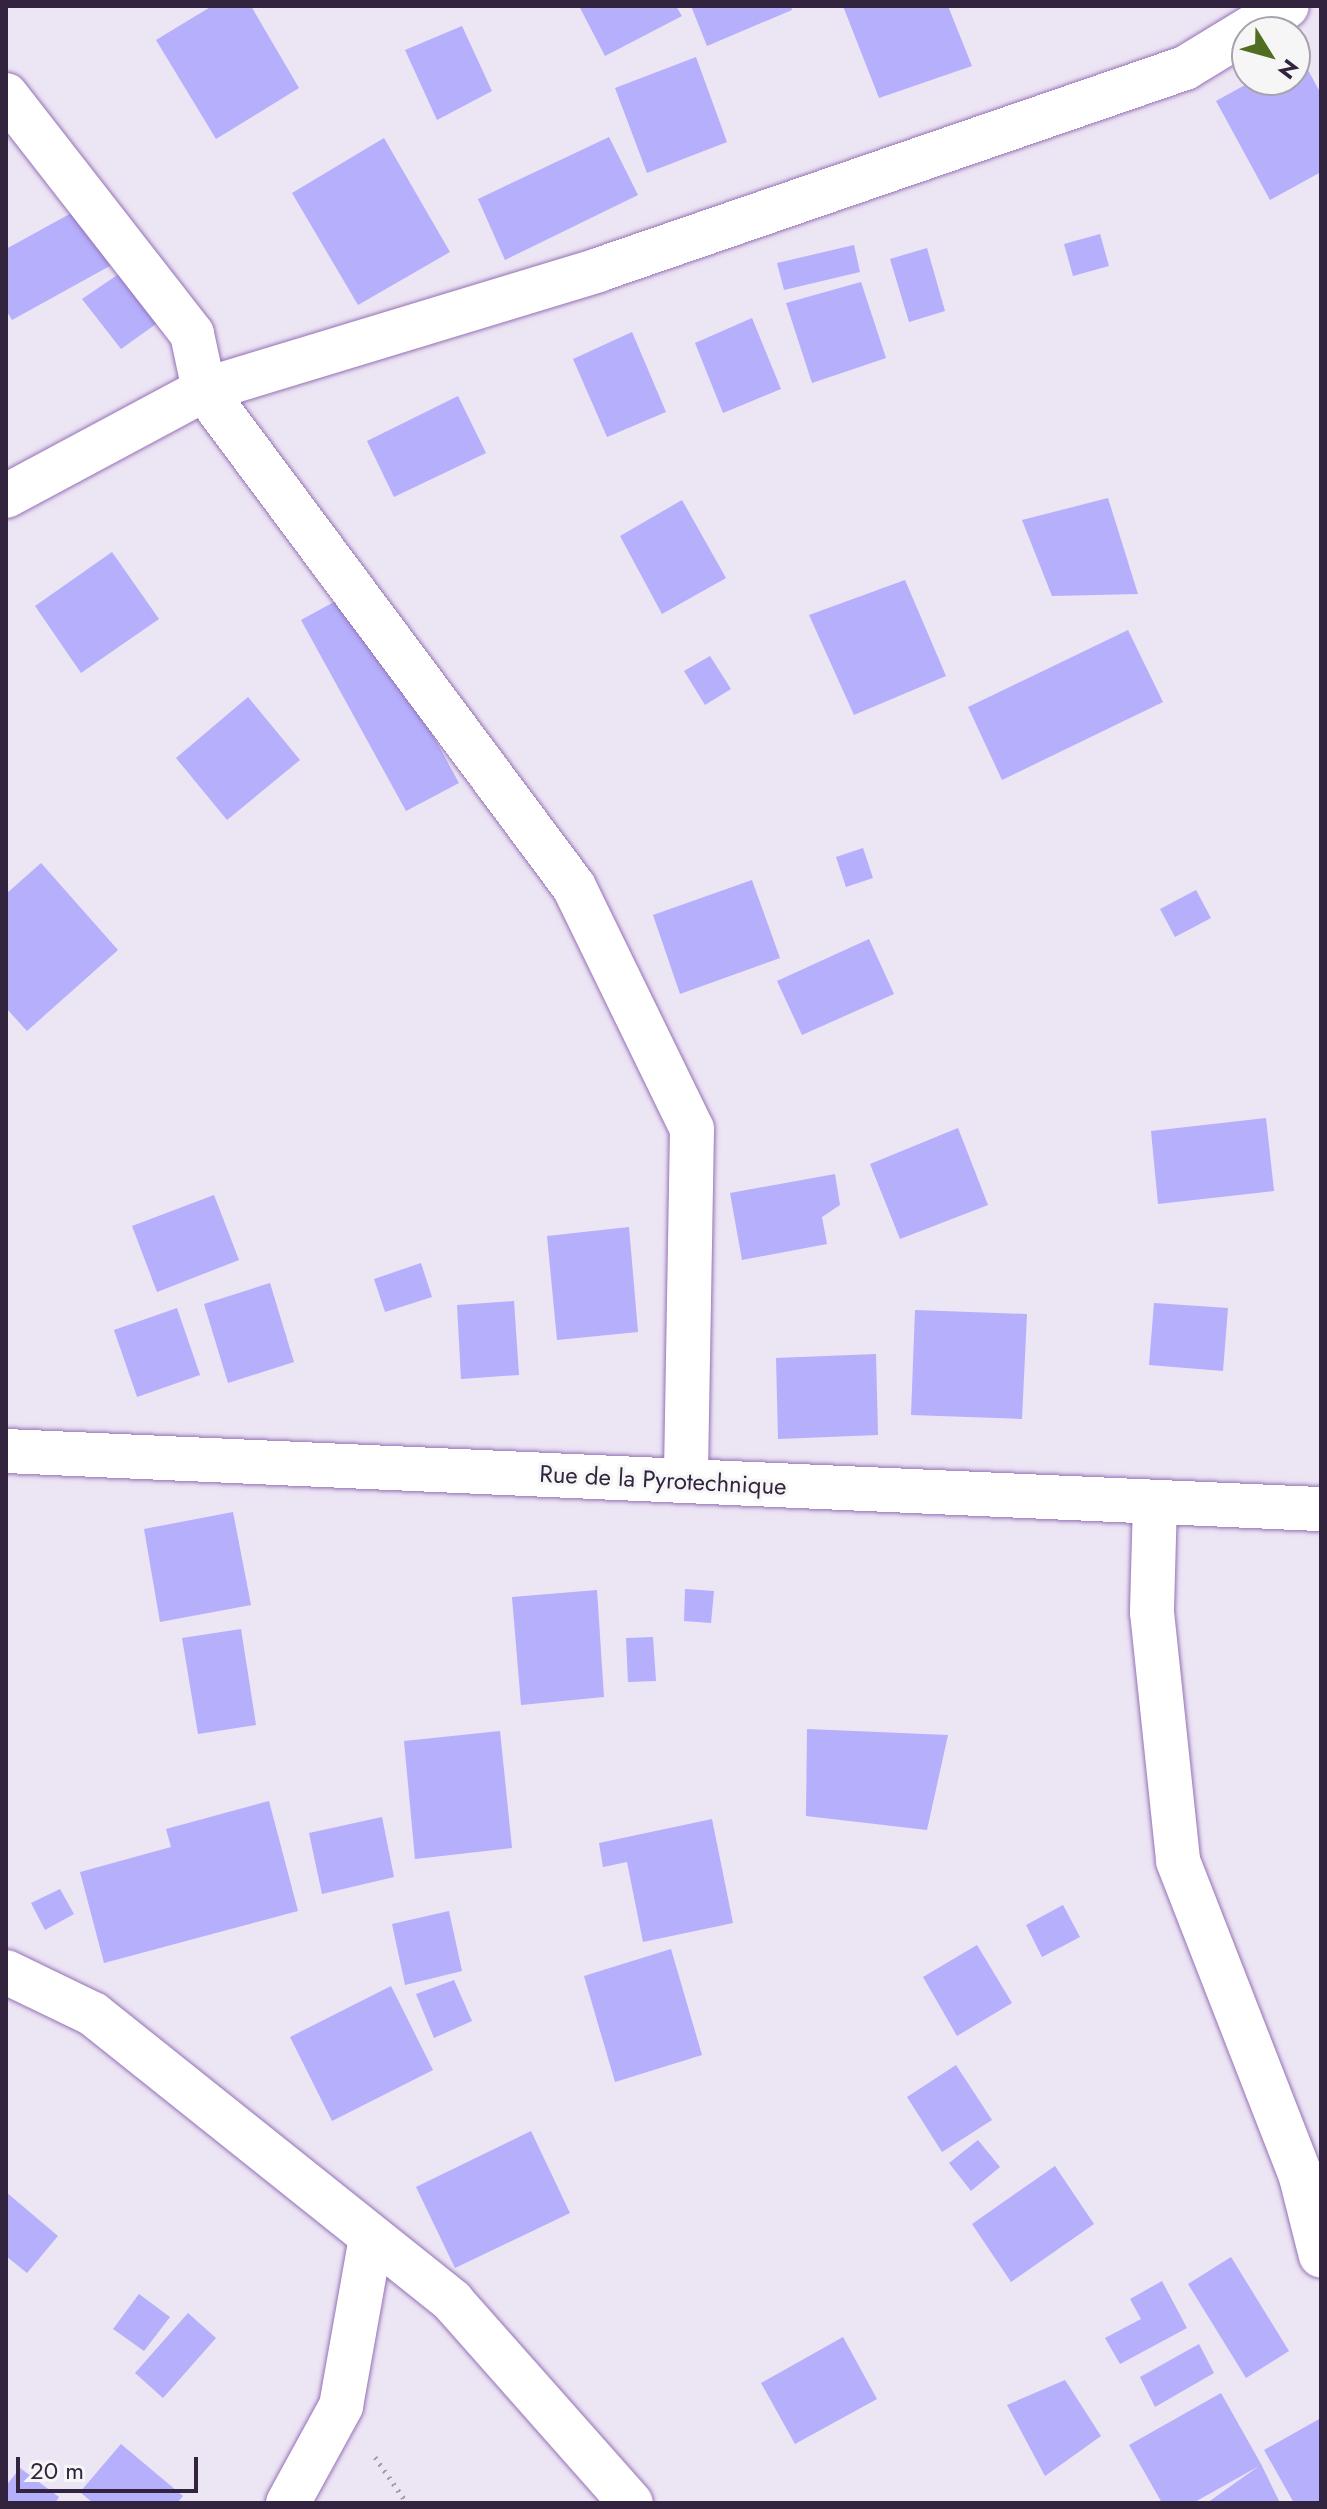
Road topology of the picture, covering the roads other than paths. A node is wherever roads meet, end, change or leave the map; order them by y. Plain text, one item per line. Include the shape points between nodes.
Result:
1 (1287, 6) edge
2 (6, 95) edge
3 (204, 390) junction
4 (6, 496) edge
5 (6, 1451) edge
6 (686, 1481) junction
7 (1155, 1502) junction
8 (1321, 1509) edge
9 (6, 1972) edge
10 (371, 2237) junction
11 (1321, 2256) edge
12 (288, 2503) edge
13 (631, 2503) edge

1 - 3 street via 1185,68 598,270
2 - 3 street via 192,334
3 - 4 street
3 - 6 street via 574,887 692,1129
5 - 6 street, Rue de la Pyrotechnique
6 - 7 street, Rue de la Pyrotechnique
7 - 8 street, Rue de la Pyrotechnique
7 - 11 street via 1152,1612 1178,1861 1301,2177
9 - 10 street via 93,2014
10 - 12 street via 341,2406
10 - 13 street via 452,2301

